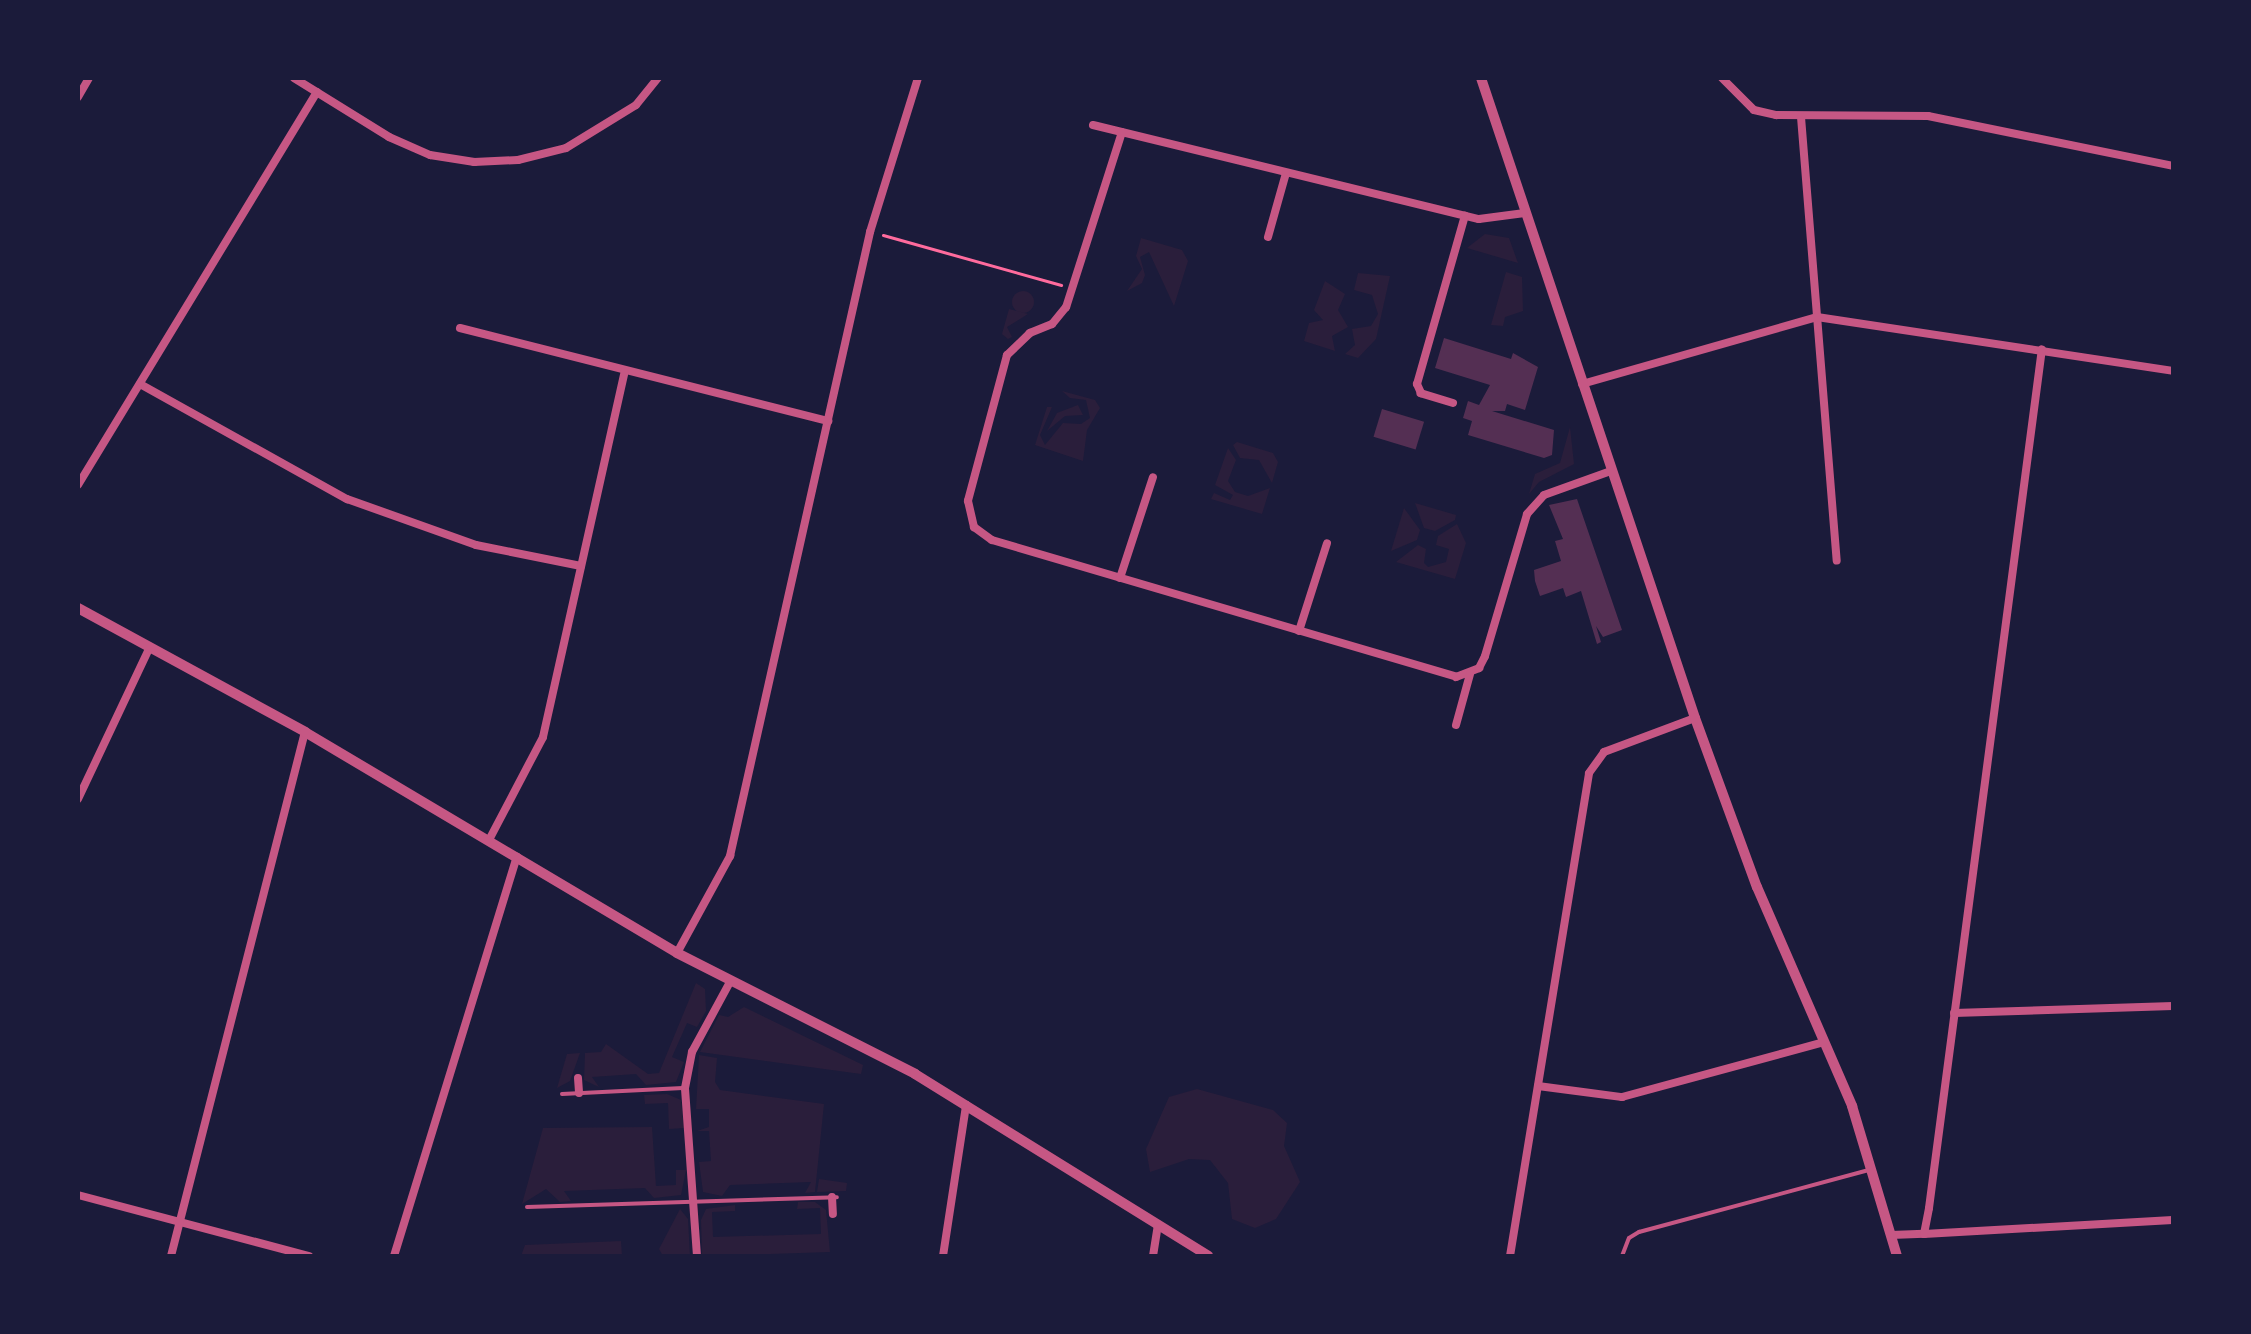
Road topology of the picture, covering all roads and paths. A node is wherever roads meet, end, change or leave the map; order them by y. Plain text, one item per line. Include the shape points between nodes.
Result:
1 (89, 78) edge
2 (294, 78) edge
3 (658, 78) edge
4 (918, 78) edge
5 (1481, 78) edge
6 (1722, 78) edge
7 (317, 92) junction
8 (78, 97) edge
9 (1801, 117) junction
10 (1093, 125) dead end
11 (1122, 132) junction
12 (2173, 166) edge
13 (1286, 173) junction
14 (1525, 213) junction
15 (1465, 216) junction
16 (870, 232) junction
17 (1268, 237) dead end
18 (1072, 288) junction
19 (1817, 317) junction
20 (460, 328) dead end
21 (2042, 349) junction
22 (625, 371) junction
23 (2173, 371) edge
24 (140, 384) junction
25 (1582, 384) junction
26 (1453, 403) dead end
27 (828, 421) junction
28 (1611, 471) junction
29 (1153, 477) dead end
30 (78, 485) edge
31 (1327, 543) dead end
32 (1837, 561) dead end
33 (581, 566) junction
34 (1120, 578) junction
35 (78, 608) edge
36 (1299, 631) junction
37 (150, 647) junction
38 (1470, 674) junction
39 (1695, 718) junction
40 (1456, 725) dead end
41 (305, 732) junction
42 (78, 799) edge
43 (489, 840) junction
44 (517, 856) junction
45 (677, 953) junction
46 (730, 982) junction
47 (2173, 1006) edge
48 (1954, 1013) junction
49 (1824, 1042) junction
50 (578, 1078) dead end
51 (1538, 1086) junction
52 (685, 1088) junction
53 (579, 1093) junction
54 (562, 1094) dead end
55 (966, 1105) junction
56 (1872, 1169) junction
57 (78, 1195) edge
58 (834, 1197) joint
59 (692, 1202) junction
60 (527, 1207) dead end
61 (833, 1214) dead end
62 (2173, 1220) edge
63 (180, 1222) junction
64 (1158, 1225) junction
65 (1924, 1234) junction
66 (1891, 1235) junction
67 (171, 1256) edge
68 (309, 1256) edge
69 (394, 1256) edge
70 (697, 1256) edge
71 (943, 1256) edge
72 (1153, 1256) edge
73 (1208, 1256) edge
74 (1510, 1256) edge
75 (1622, 1256) edge
76 (1897, 1256) edge

1 - 8 street
2 - 7 street
3 - 7 street via 636,105 600,131 566,148 504,161 430,155 389,137
4 - 16 street
5 - 14 street
6 - 9 street via 1754,110
7 - 24 street
9 - 12 street via 1928,116
9 - 19 street
10 - 11 street
11 - 13 street
11 - 18 street
13 - 15 street
13 - 17 street
14 - 15 street via 1492,220
14 - 25 street
15 - 26 street via 1417,384 1421,393
16 - 18 path
16 - 27 street
18 - 34 street via 1052,324 1030,333 1007,355 968,501 974,527 992,540
19 - 21 street
19 - 25 street
19 - 32 street
20 - 22 street
21 - 23 street
21 - 48 street
22 - 27 street
22 - 33 street
24 - 30 street
24 - 33 street via 359,504 476,545
25 - 28 street
27 - 45 street via 730,856
28 - 38 street via 1544,495 1527,514 1490,643 1479,668
28 - 39 street
29 - 34 street
31 - 36 street
33 - 43 street via 543,737
34 - 36 street
35 - 37 street
36 - 38 street via 1444,675
37 - 41 street
37 - 42 street
38 - 40 street
39 - 49 street via 1757,887
39 - 51 street via 1604,752 1589,773
41 - 43 street
41 - 63 street
43 - 44 street
44 - 45 street
44 - 69 street
45 - 46 street
46 - 52 street via 692,1052
46 - 55 street
47 - 48 street
48 - 65 street
49 - 51 street via 1622,1097
49 - 56 street
50 - 53 street
51 - 74 street
52 - 53 lane
52 - 59 street
53 - 54 lane
55 - 64 street
55 - 71 street
56 - 66 street
56 - 75 lane via 1639,1232 1629,1238
57 - 63 street
58 - 59 lane
58 - 61 street
59 - 60 lane
59 - 70 street
62 - 65 street
63 - 67 street
63 - 68 street
64 - 72 street
64 - 73 street
65 - 66 street
66 - 76 street

